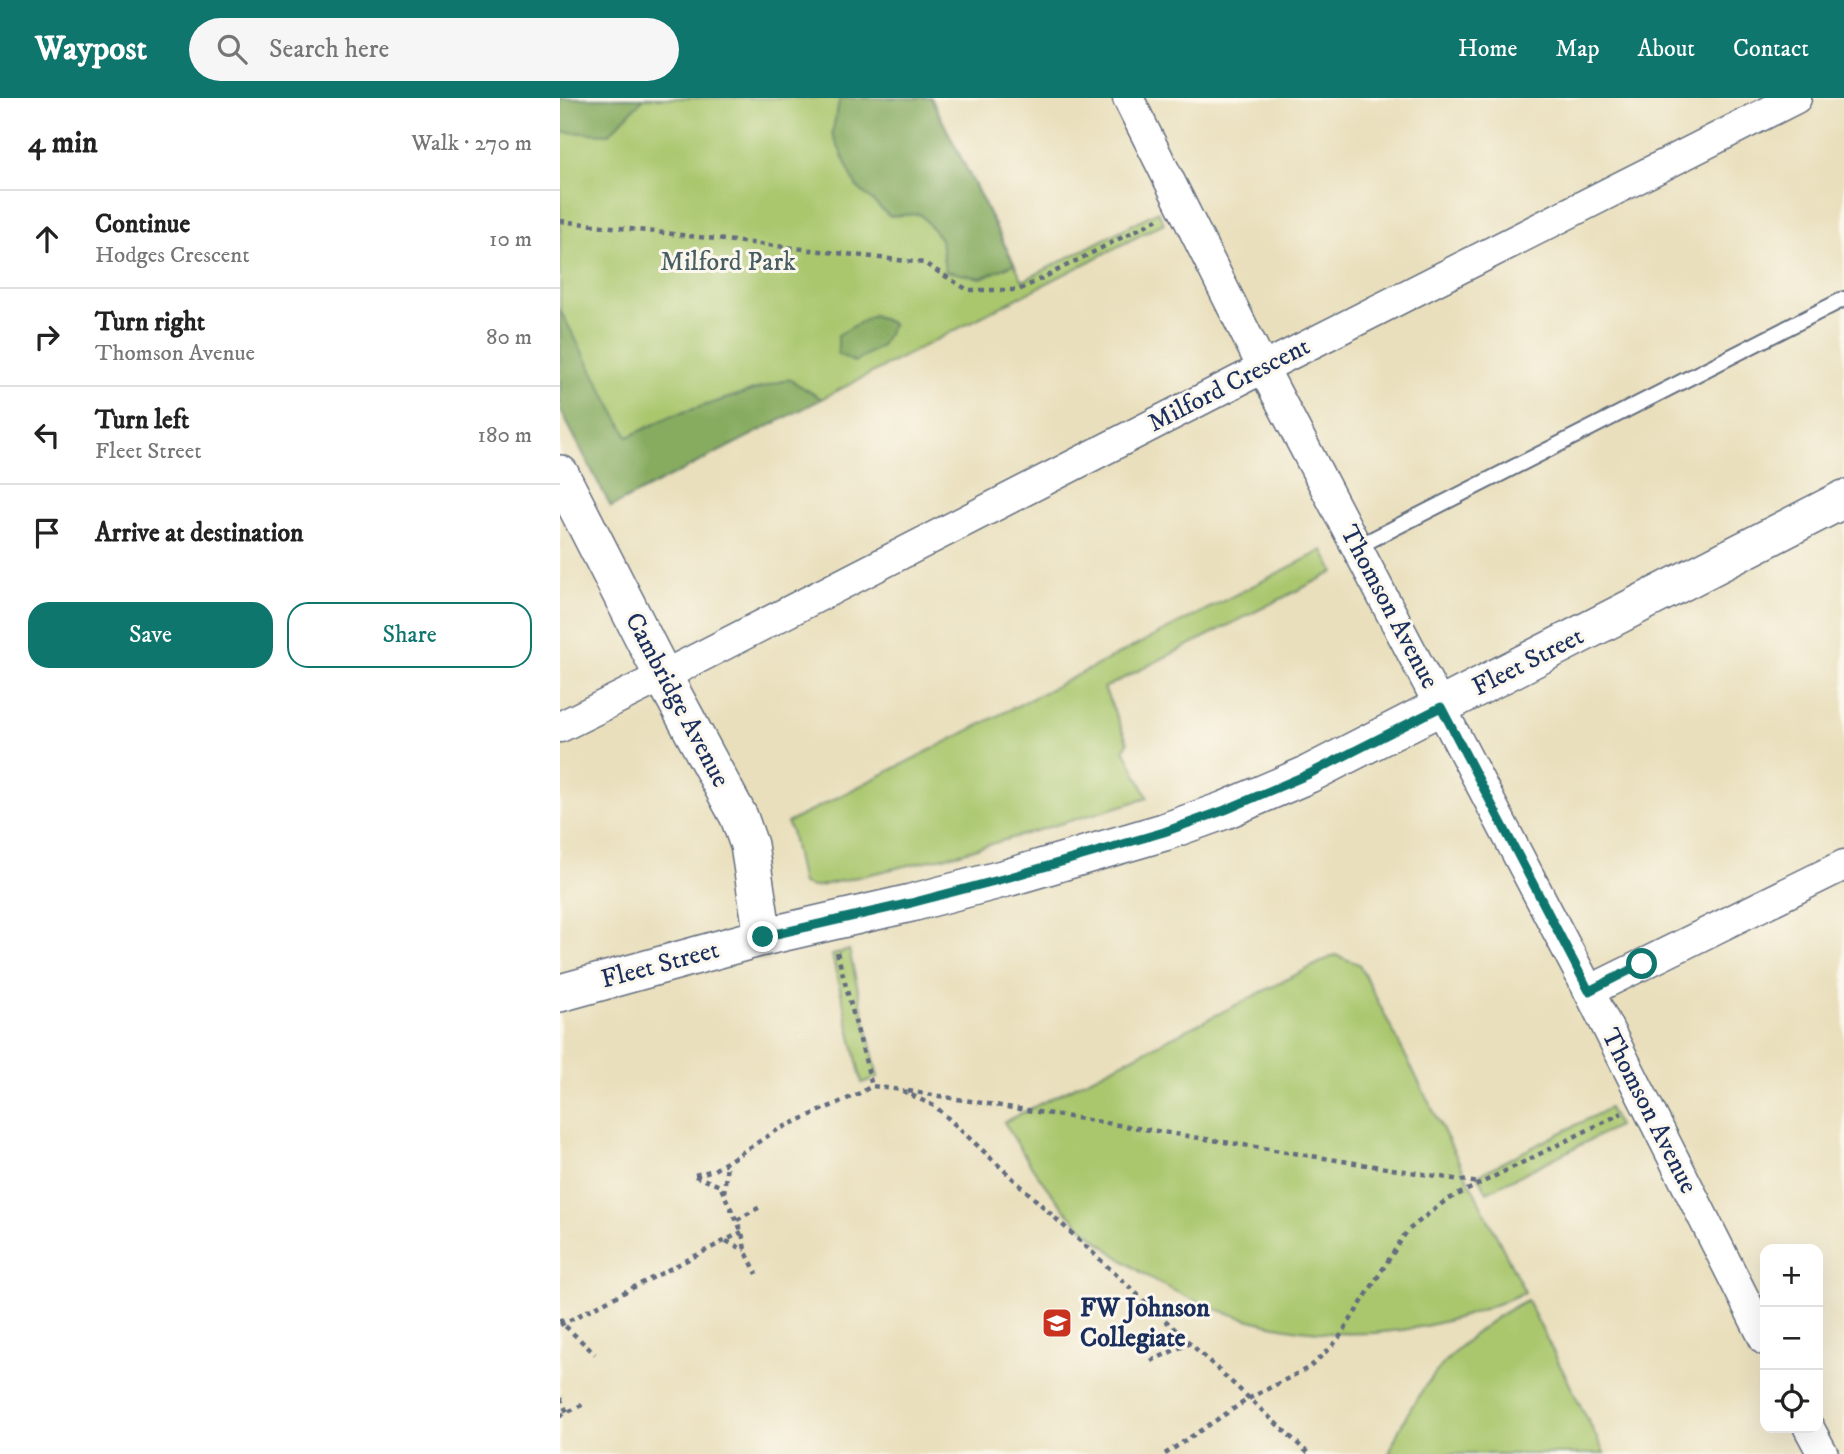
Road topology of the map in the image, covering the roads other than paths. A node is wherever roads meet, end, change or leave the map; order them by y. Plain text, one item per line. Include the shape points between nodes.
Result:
1 (1128, 98) edge
2 (1796, 98) edge
3 (1844, 299) edge
4 (1263, 368) junction
5 (560, 474) edge
6 (1844, 499) edge
7 (1357, 547) junction
8 (663, 676) junction
9 (1441, 707) junction
10 (560, 727) edge
11 (1844, 864) edge
12 (763, 937) junction
13 (1589, 991) junction
14 (560, 993) edge
15 (1760, 1330) edge
16 (1812, 1433) edge
17 (1823, 1454) edge

1 - 4 street, Thomson Avenue
2 - 4 street, Milford Crescent
3 - 7 lane
4 - 7 street, Thomson Avenue
4 - 8 street, Milford Crescent
5 - 8 street, Cambridge Avenue
6 - 9 street, Fleet Street
7 - 9 street, Thomson Avenue
8 - 10 street, Milford Crescent
8 - 12 street, Cambridge Avenue via 749,845
9 - 12 street, Fleet Street via 1309,774 1164,832 911,903
9 - 13 street, Thomson Avenue
11 - 13 street
12 - 14 street, Fleet Street
13 - 15 street, Thomson Avenue
16 - 17 street

